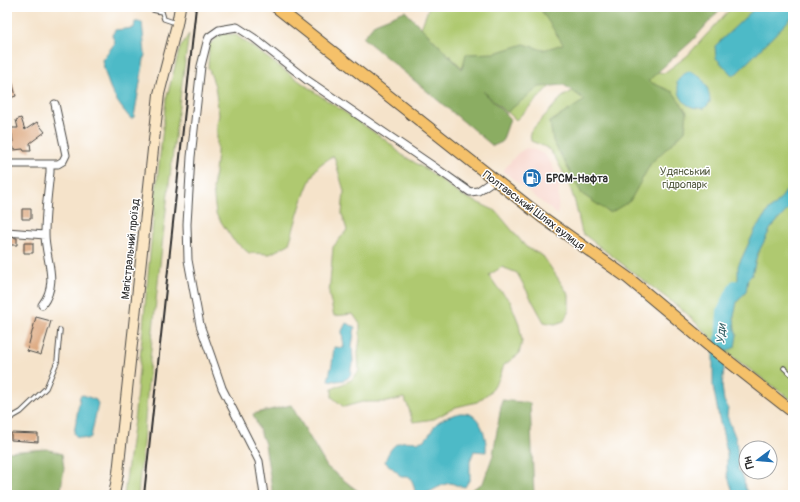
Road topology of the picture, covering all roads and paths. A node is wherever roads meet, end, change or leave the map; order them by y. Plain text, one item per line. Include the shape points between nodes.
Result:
1 (163, 7) edge
2 (180, 7) edge
3 (276, 7) edge
4 (153, 10) dead end
5 (162, 12) junction
6 (177, 24) junction
7 (55, 104) dead end
8 (7, 164) edge
9 (50, 164) junction
10 (494, 180) junction
11 (7, 232) edge
12 (45, 234) junction
13 (42, 305) dead end
14 (60, 330) dead end
15 (784, 368) dead end
16 (793, 376) edge
17 (793, 412) edge
18 (7, 420) edge
19 (114, 495) edge
20 (264, 495) edge

1 - 5 lane
2 - 6 main road, Магістральний проїзд
3 - 10 main road, Полтавський Шлях вулиця
4 - 5 lane
5 - 6 lane via 164,19
6 - 19 main road, Магістральний проїзд via 159,94
7 - 9 street via 66,155 58,164
8 - 9 street
9 - 12 street
10 - 17 main road, Полтавський Шлях вулиця via 628,278
10 - 20 street via 478,191 470,192 307,80 237,27 219,30 209,37 201,66 191,157 187,224 188,260 206,343 222,388 259,461
11 - 12 street
12 - 13 street via 52,281
14 - 18 lane via 57,362 46,388 21,412
15 - 16 lane

